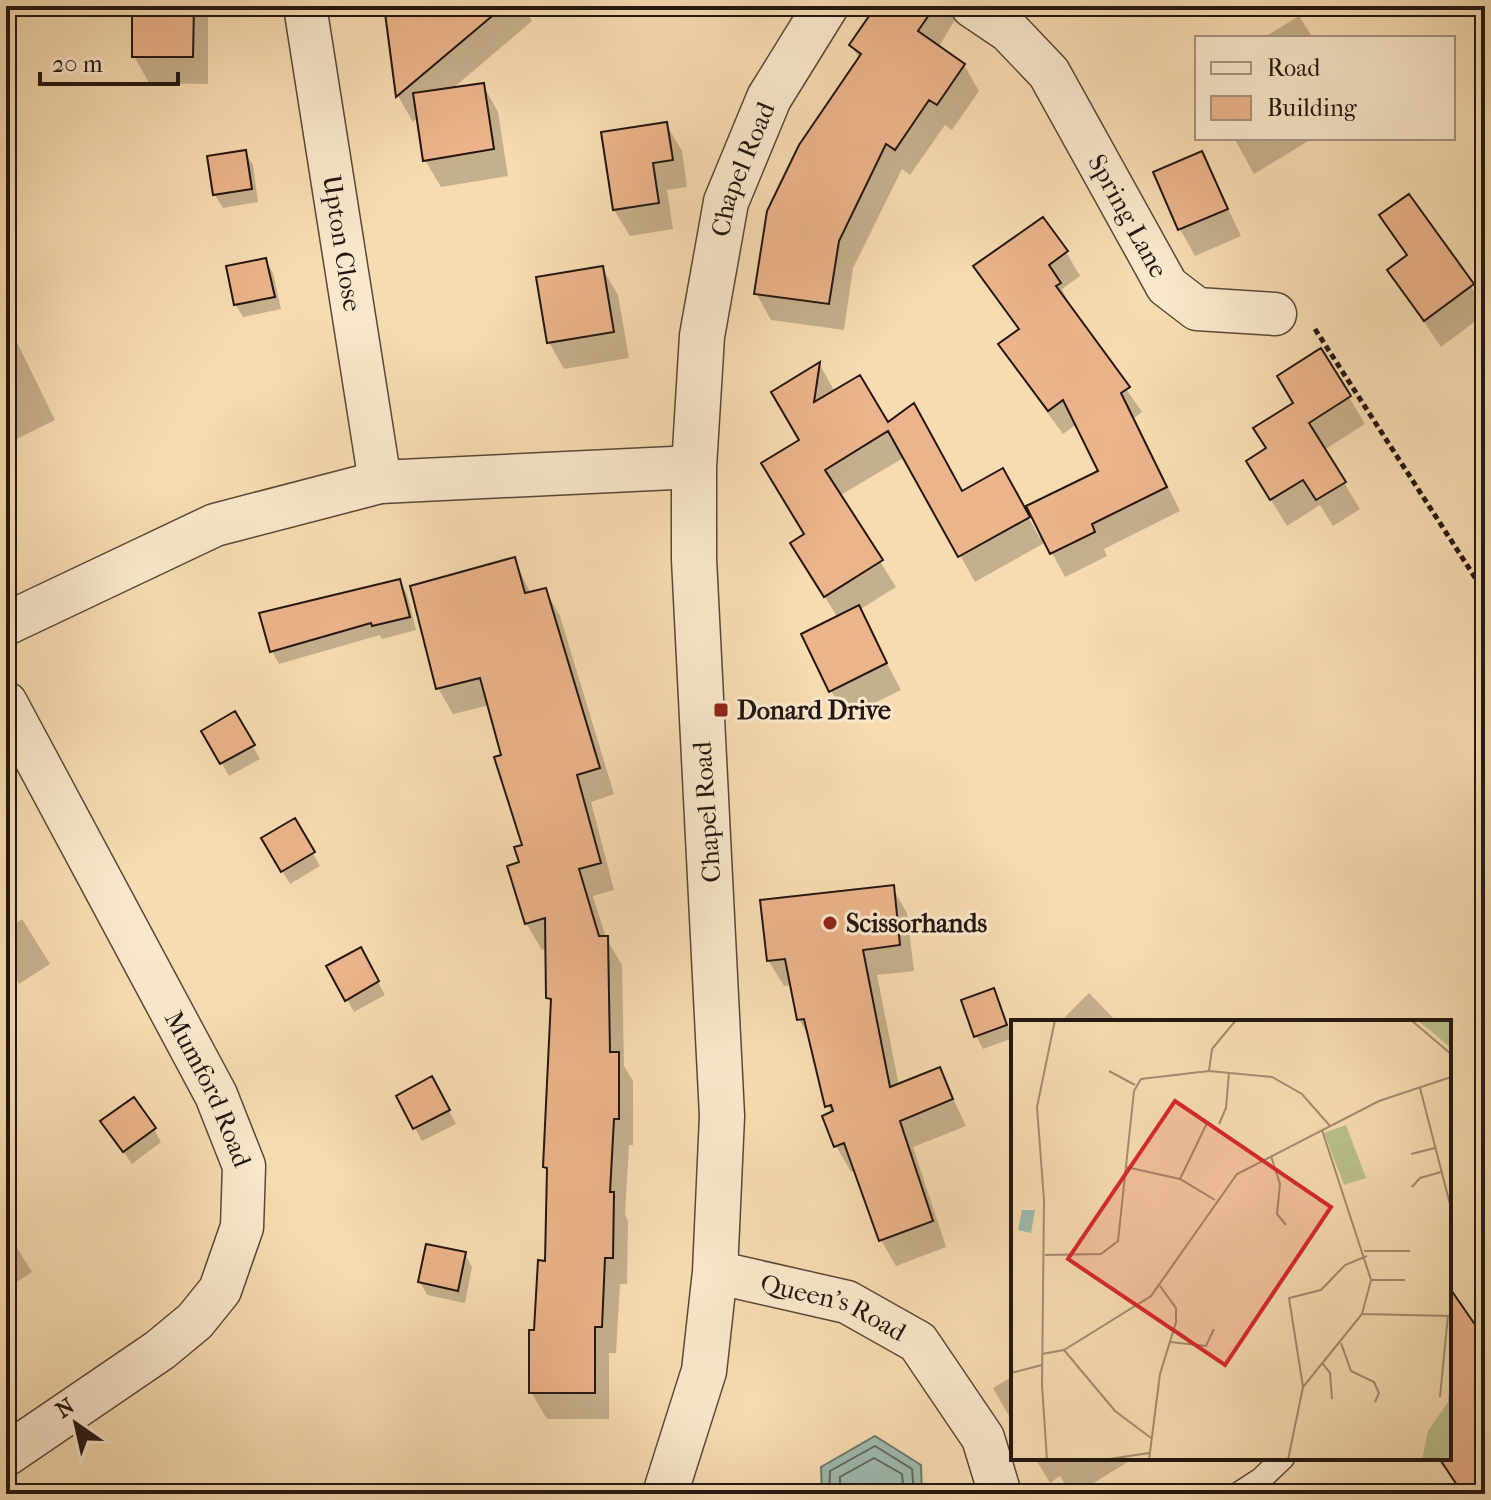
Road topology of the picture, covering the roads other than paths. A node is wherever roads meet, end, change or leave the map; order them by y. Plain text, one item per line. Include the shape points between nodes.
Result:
1 (305, 6) edge
2 (826, 6) edge
3 (972, 6) edge
4 (1275, 314) road end
5 (694, 467) junction
6 (380, 482) junction
7 (6, 624) edge
8 (6, 703) edge
9 (715, 1272) junction
10 (6, 1455) edge
11 (1281, 1460) edge
12 (665, 1494) edge
13 (1000, 1494) edge
14 (1238, 1494) edge

1 - 6 street, Upton Close
2 - 5 street, Chapel Road via 769,98 726,202 702,336
3 - 4 street, Spring Lane via 1009,31 1049,73 1167,286 1197,309
5 - 6 street
5 - 9 street, Chapel Road via 699,702 722,1116
6 - 7 street via 215,525
8 - 10 street, Mumford Road via 216,1095 244,1166 242,1227 220,1290 195,1321
9 - 12 street, Chapel Road via 704,1371
9 - 13 street, Queen's Road via 847,1302 918,1342 983,1438
11 - 14 lane

